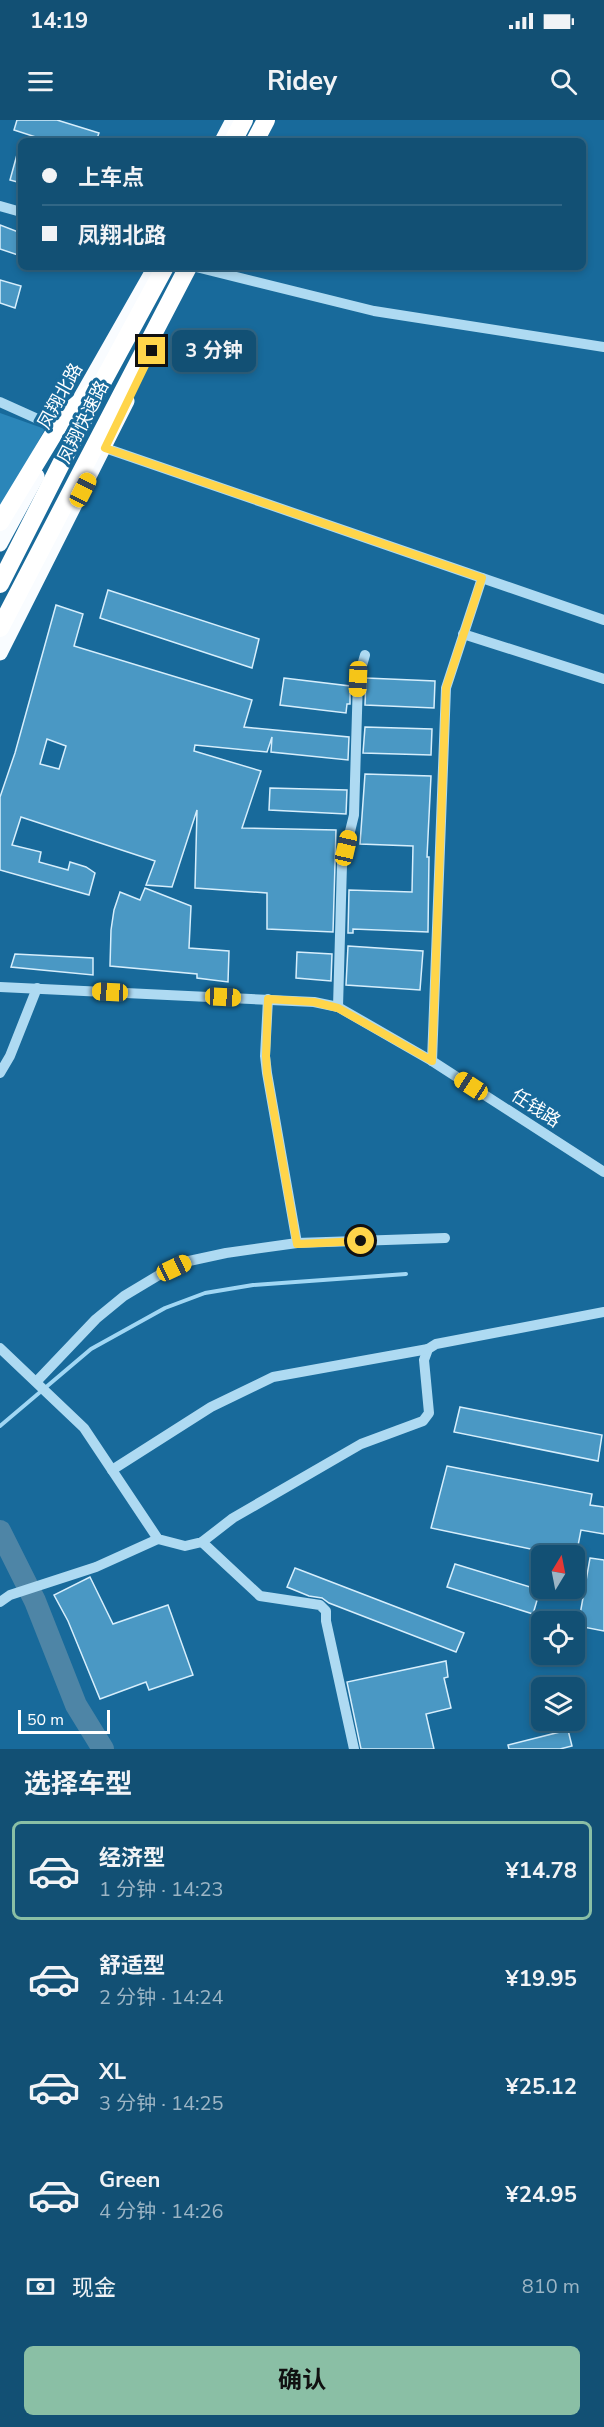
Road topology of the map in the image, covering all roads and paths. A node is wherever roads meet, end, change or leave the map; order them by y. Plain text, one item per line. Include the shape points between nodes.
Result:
1 (233, 120) edge
2 (244, 120) edge
3 (266, 120) edge
4 (275, 120) edge
5 (224, 138) edge
6 (235, 138) edge
7 (257, 138) edge
8 (266, 138) edge
9 (0, 206) edge
10 (18, 211) edge
11 (153, 270) edge
12 (163, 270) edge
13 (186, 270) edge
14 (194, 270) edge
15 (208, 270) edge
16 (604, 347) edge
17 (102, 383) junction
18 (0, 402) edge
19 (63, 430) junction
20 (105, 448) junction
21 (0, 522) edge
22 (0, 544) edge
23 (482, 578) junction
24 (0, 584) edge
25 (604, 620) edge
26 (0, 628) edge
27 (463, 634) junction
28 (0, 653) edge
29 (365, 655) dead end
30 (604, 679) edge
31 (0, 987) edge
32 (37, 988) junction
33 (268, 999) junction
34 (338, 1008) junction
35 (432, 1061) junction
36 (0, 1073) edge
37 (604, 1172) edge
38 (445, 1238) dead end
39 (297, 1244) junction
40 (604, 1312) edge
41 (0, 1348) edge
42 (428, 1349) junction
43 (37, 1382) junction
44 (112, 1470) junction
45 (158, 1539) junction
46 (202, 1542) junction
47 (0, 1602) edge
48 (354, 1749) edge

1 - 5 main road
2 - 6 highway
3 - 7 highway
4 - 8 main road
9 - 10 street
11 - 19 main road, 凤翔北路
12 - 17 highway, 凤翔快速路
13 - 26 highway, 凤翔快速路
14 - 20 main road
15 - 16 street via 374,311
17 - 21 highway, bridge via 65,415
17 - 24 highway, 凤翔快速路
18 - 19 street
19 - 22 main road, 凤翔北路
20 - 23 street
20 - 28 main road
23 - 25 street
23 - 27 street
27 - 30 street
27 - 35 street via 446,688
29 - 34 street via 358,679 354,815 342,864
31 - 32 street, 任钱路
32 - 33 street, 任钱路
32 - 36 street
33 - 34 street, 任钱路
33 - 39 street via 267,1073
34 - 35 street, 任钱路
35 - 37 street, 任钱路
38 - 39 street
39 - 43 street via 189,1261 159,1275 96,1319
40 - 42 street via 436,1344
41 - 43 street
42 - 44 street via 273,1377 211,1407
42 - 46 street via 424,1360 429,1413 423,1421 361,1444 233,1518
43 - 44 street via 84,1428
44 - 45 street
45 - 46 street via 185,1546
45 - 47 street
46 - 48 street via 260,1596 320,1605 326,1611

